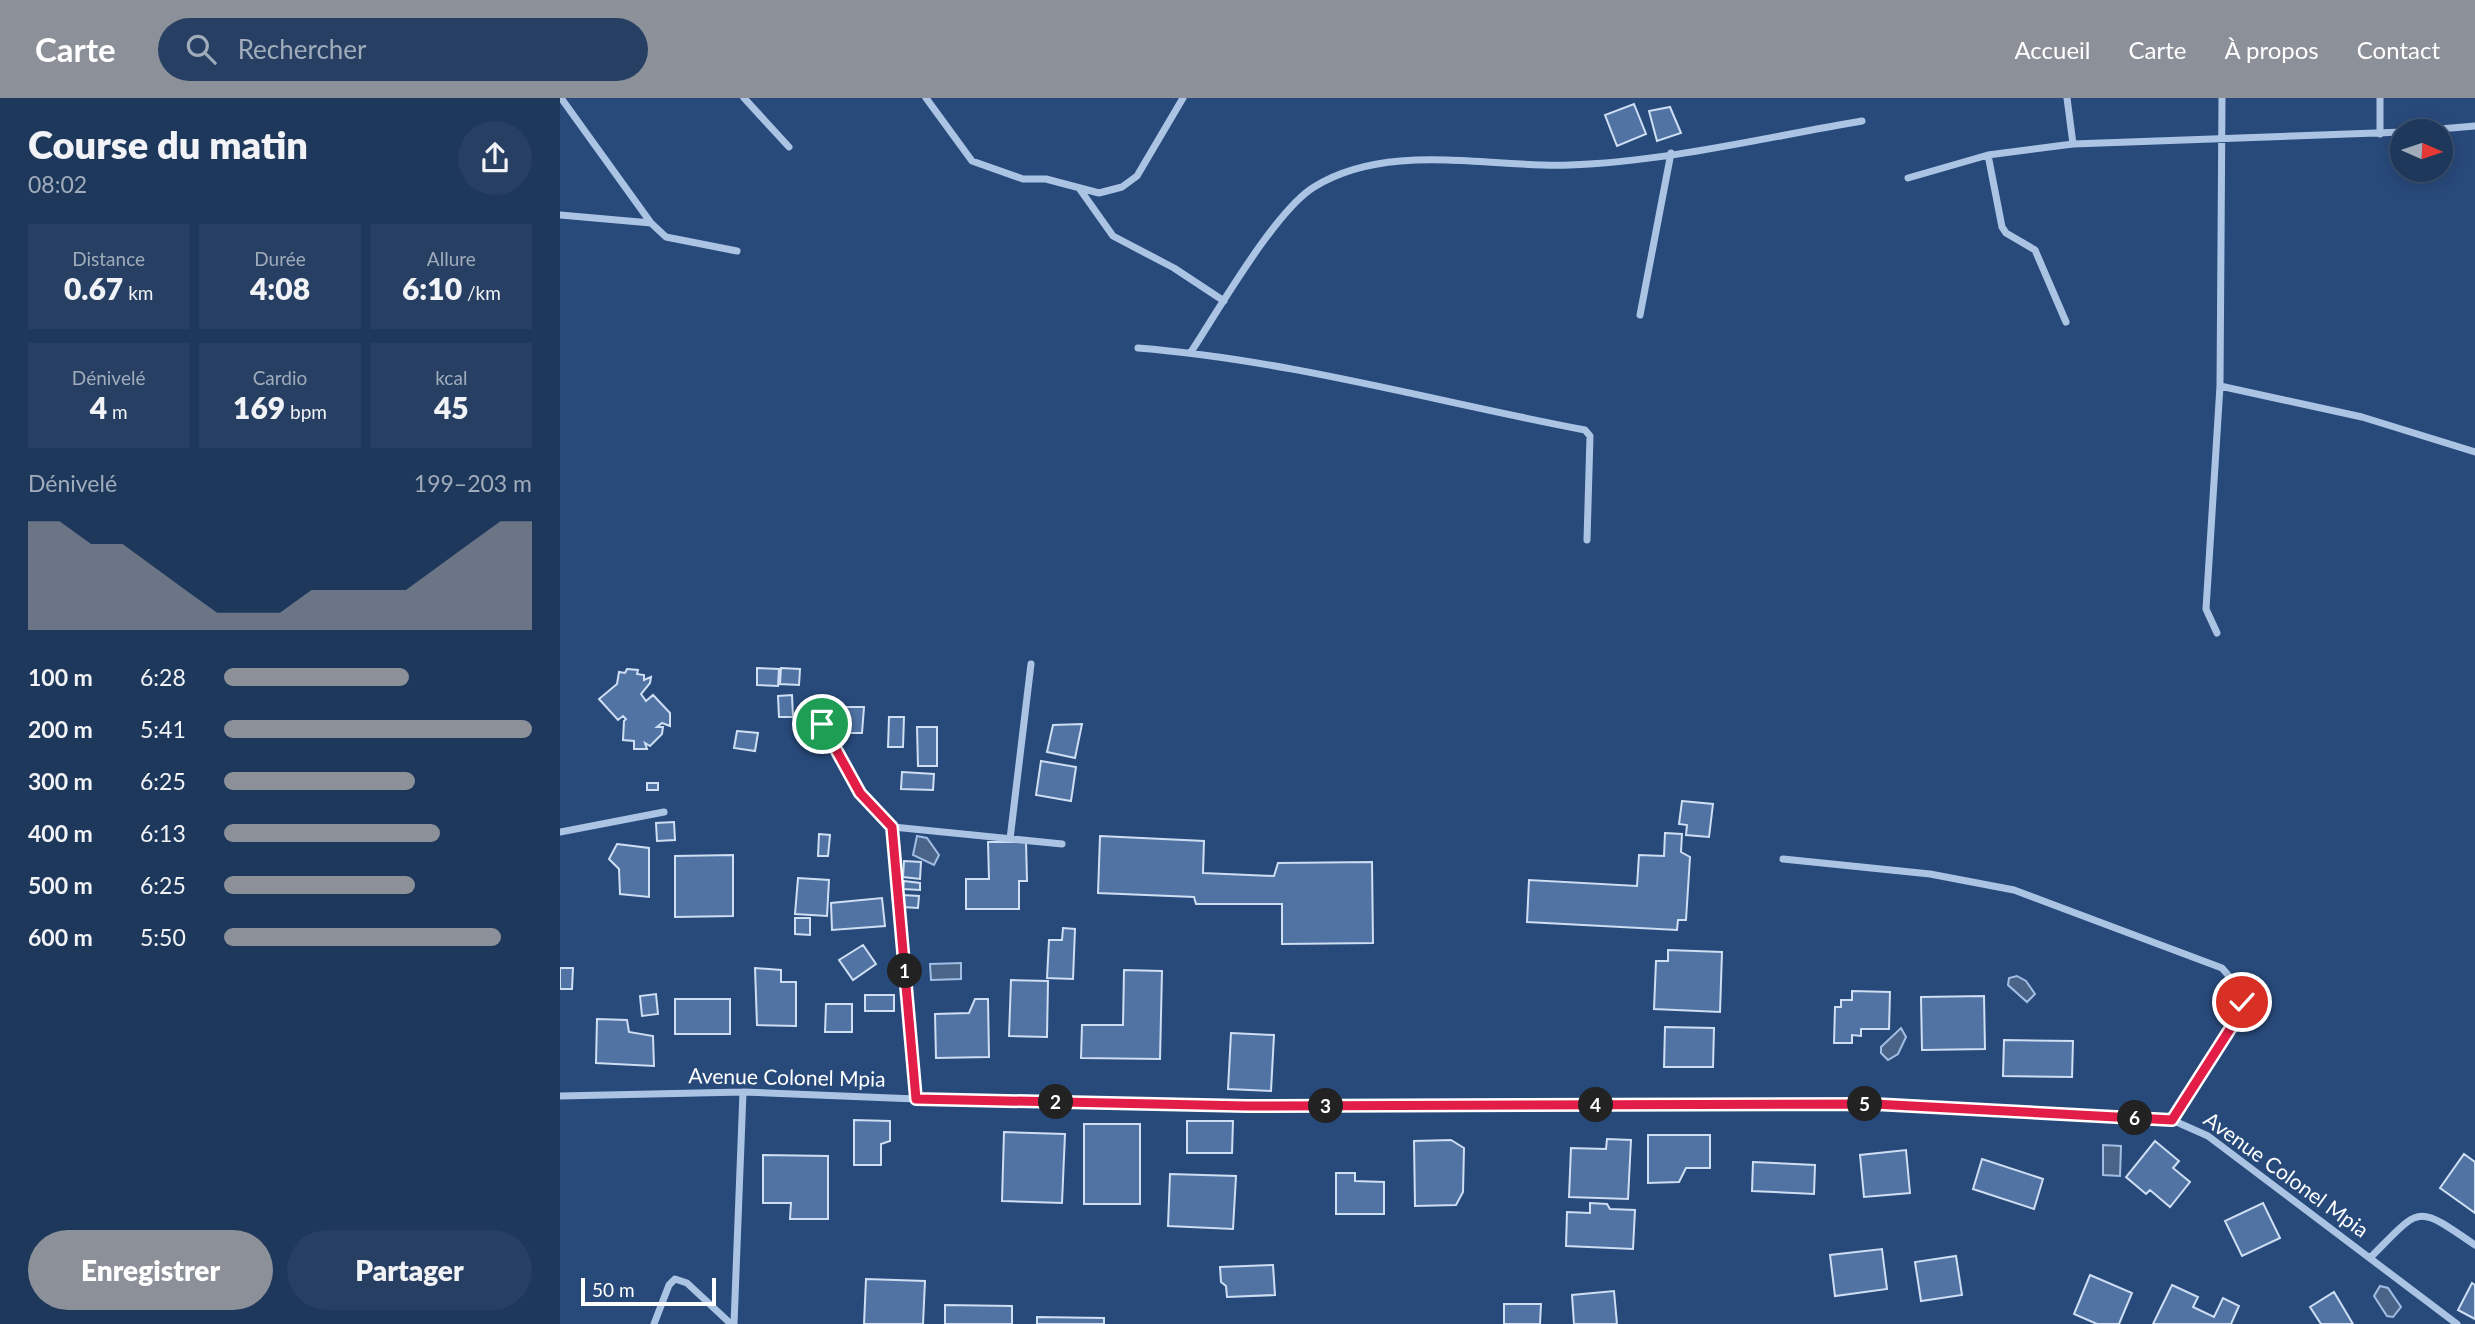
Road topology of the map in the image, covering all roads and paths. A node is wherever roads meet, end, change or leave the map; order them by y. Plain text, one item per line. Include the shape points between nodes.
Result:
1 (561, 98) edge
2 (744, 98) edge
3 (926, 98) edge
4 (1183, 98) edge
5 (2067, 98) edge
6 (2222, 98) edge
7 (2379, 98) edge
8 (1862, 121) dead end
9 (2475, 126) edge
10 (2454, 128) edge
11 (2390, 133) edge
12 (2380, 134) junction
13 (2221, 141) junction
14 (2073, 145) junction
15 (789, 147) dead end
16 (1671, 153) junction
17 (1989, 155) junction
18 (1908, 178) dead end
19 (1079, 187) junction
20 (560, 215) edge
21 (650, 223) junction
22 (737, 251) dead end
23 (1224, 301) junction
24 (1640, 315) dead end
25 (2066, 322) dead end
26 (1138, 348) dead end
27 (1191, 352) junction
28 (2220, 386) junction
29 (2475, 452) edge
30 (1587, 540) dead end
31 (2217, 633) dead end
32 (1031, 664) dead end
33 (822, 724) dead end
34 (664, 812) dead end
35 (892, 827) junction
36 (560, 832) edge
37 (1010, 839) junction
38 (1062, 844) dead end
39 (1783, 859) dead end
40 (743, 1092) junction
41 (560, 1096) edge
42 (916, 1099) junction
43 (2172, 1120) junction
44 (2475, 1245) edge
45 (2370, 1258) junction
46 (654, 1324) edge
47 (732, 1324) edge
48 (2458, 1324) edge

1 - 21 street
2 - 15 street
3 - 19 street via 972,160 1023,179
4 - 19 street via 1137,176 1122,187 1099,193
5 - 14 street
6 - 13 street
7 - 12 street
8 - 16 street
9 - 10 street
11 - 12 street
12 - 13 street
13 - 14 street
13 - 28 street
14 - 17 street
16 - 23 street via 1569,165 1464,159 1362,165 1304,194 1277,224
16 - 24 street
17 - 18 street
17 - 25 street via 2002,227 2035,250
19 - 23 street via 1113,236
20 - 21 street
21 - 22 street via 666,237
23 - 27 street
26 - 27 street
27 - 30 street via 1586,430 1590,436
28 - 29 street via 2362,417
28 - 31 street via 2206,609
32 - 37 street
33 - 35 street via 860,793
34 - 36 street
35 - 37 street
35 - 42 street
37 - 38 street
39 - 43 street via 1930,874 2014,890 2222,968 2239,988 2239,1015
40 - 41 street, Avenue Colonel Mpia
40 - 42 street, Avenue Colonel Mpia
40 - 47 street
42 - 43 street, Avenue Colonel Mpia via 1247,1106 1874,1104
43 - 45 street, Avenue Colonel Mpia via 2208,1136
44 - 45 street via 2432,1216 2421,1214 2410,1217
45 - 48 street, Avenue Colonel Mpia
46 - 47 street via 675,1279 687,1283

